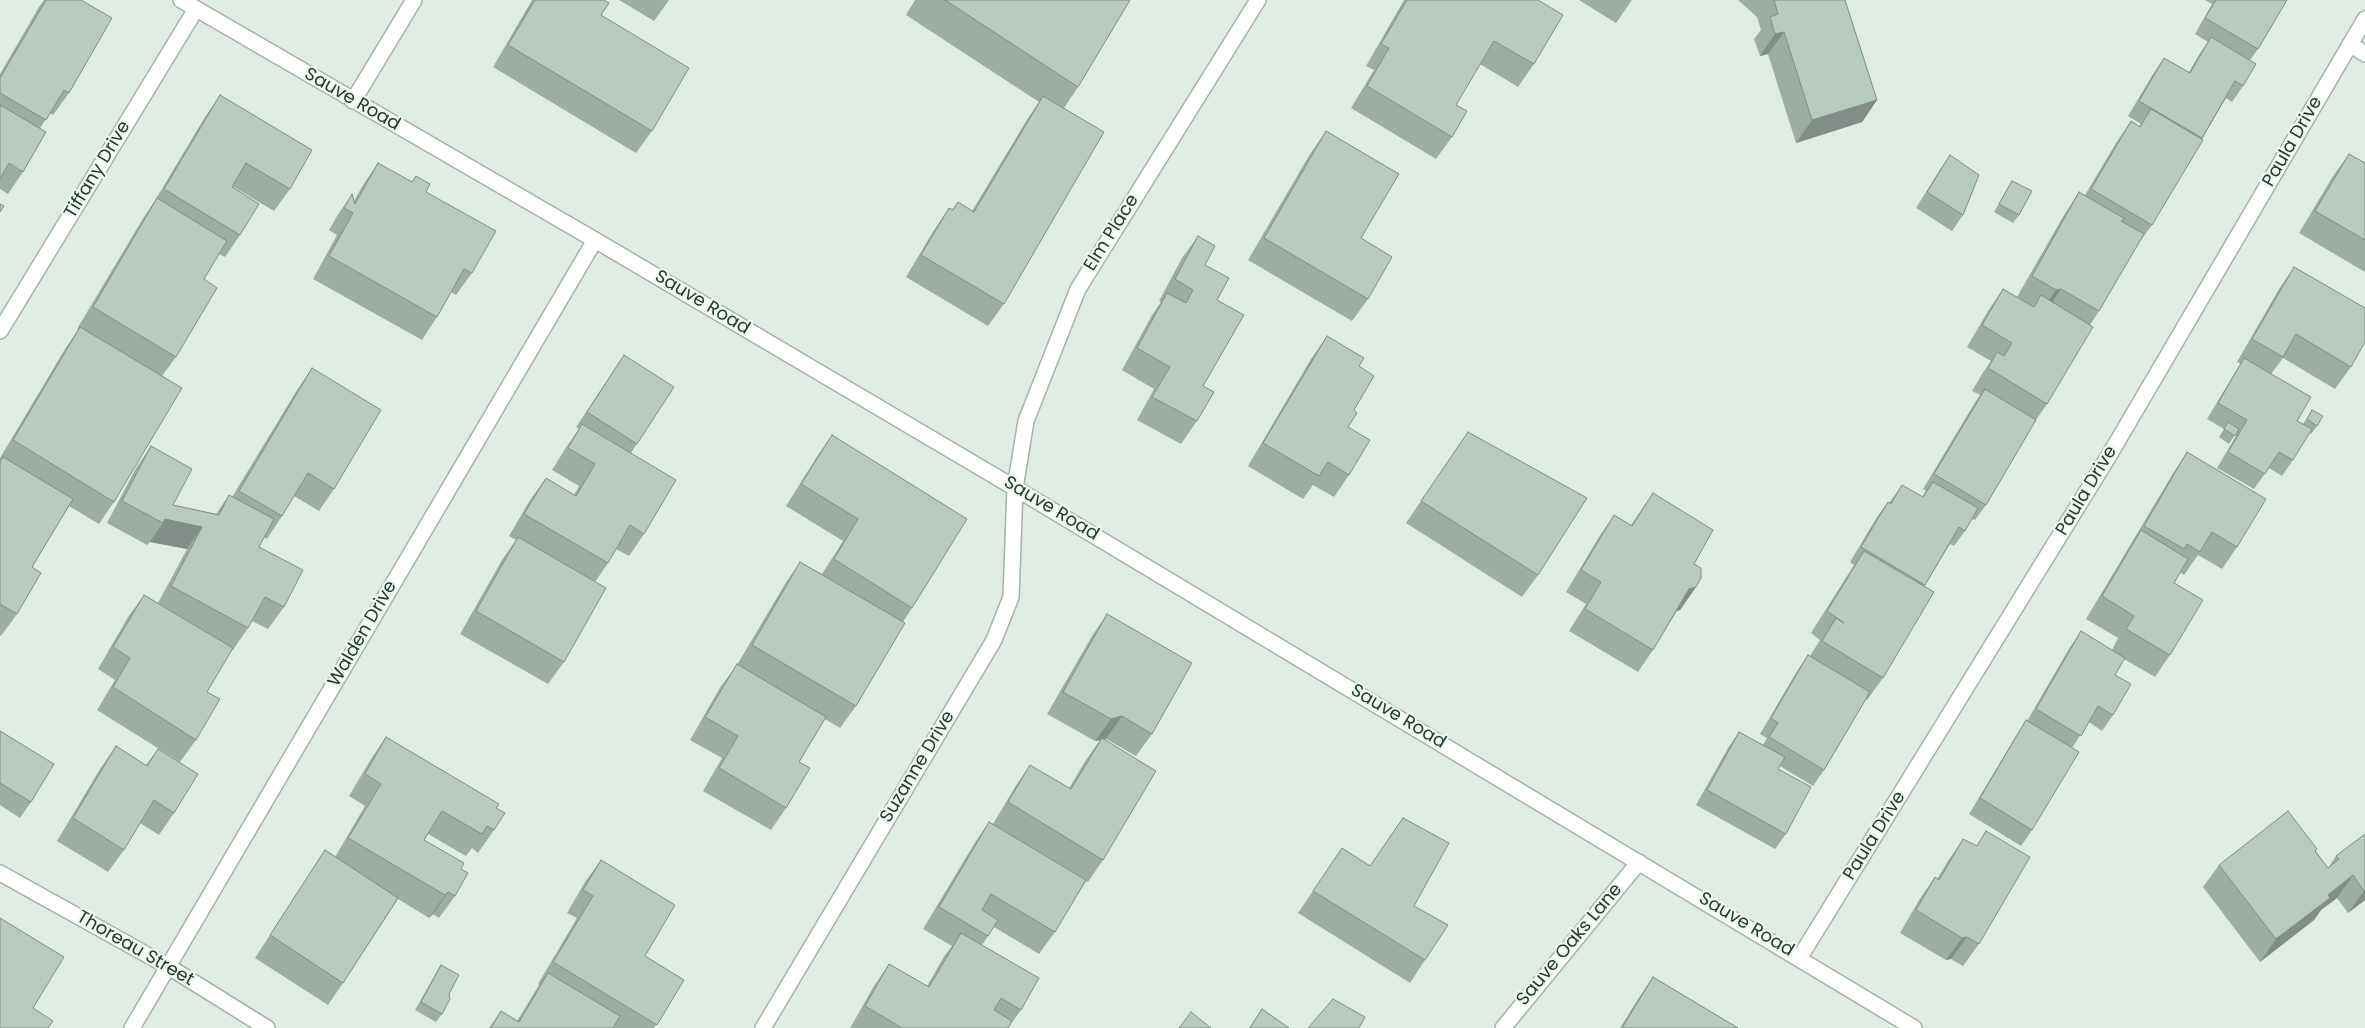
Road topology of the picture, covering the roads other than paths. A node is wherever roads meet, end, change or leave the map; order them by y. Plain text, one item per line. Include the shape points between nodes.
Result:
1 (181, 0) edge
2 (414, 0) edge
3 (1258, 0) edge
4 (196, 9) junction
5 (2365, 19) edge
6 (2350, 44) junction
7 (2365, 54) edge
8 (353, 101) junction
9 (595, 240) junction
10 (0, 331) edge
11 (1015, 488) junction
12 (1639, 862) junction
13 (0, 873) edge
14 (1800, 958) junction
15 (169, 967) junction
16 (132, 1028) edge
17 (268, 1028) edge
18 (763, 1028) edge
19 (1503, 1028) edge
20 (1914, 1028) edge

1 - 4 street, Sauve Road
2 - 8 street
3 - 11 street, Elm Place via 1078,289 1026,421
4 - 8 street, Sauve Road
4 - 10 street, Tiffany Drive
5 - 6 street, Paula Drive
6 - 7 street
6 - 14 street, Paula Drive via 2110,454
8 - 9 street, Sauve Road
9 - 11 street, Sauve Road
9 - 15 street, Walden Drive
11 - 12 street, Sauve Road
11 - 18 street, Suzanne Drive via 1011,597 994,640
12 - 14 street, Sauve Road
12 - 19 street, Sauve Oaks Lane
13 - 15 street, Thoreau Street
14 - 20 street, Sauve Road
15 - 16 street, Walden Drive
15 - 17 street, Thoreau Street

